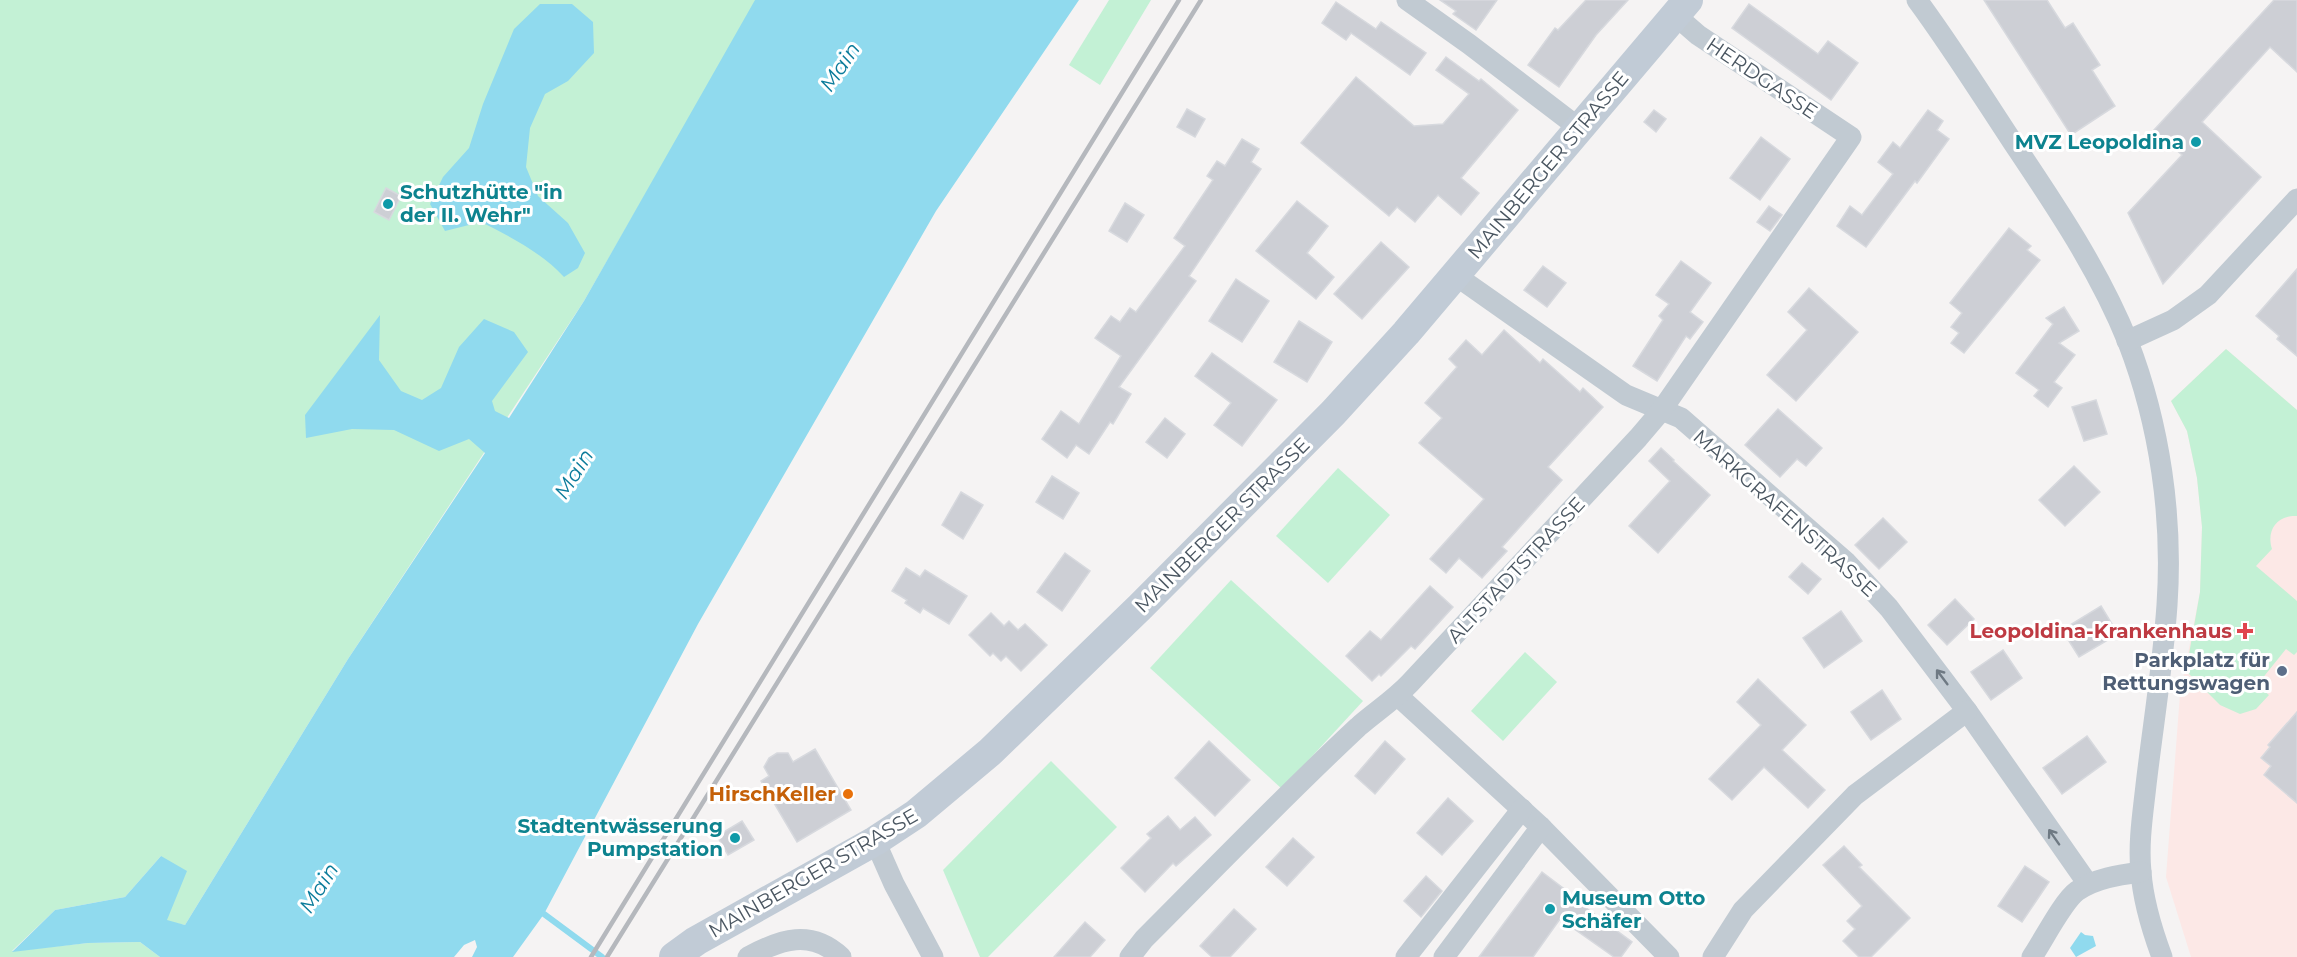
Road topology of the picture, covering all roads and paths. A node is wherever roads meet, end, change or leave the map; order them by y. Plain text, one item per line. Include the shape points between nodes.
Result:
1 (1407, 0) edge
2 (1917, 0) edge
3 (1682, 7) edge
4 (1579, 128) junction
5 (1851, 138) joint
6 (2297, 199) edge
7 (1455, 274) junction
8 (2127, 341) junction
9 (1661, 411) junction
10 (1398, 696) junction
11 (1967, 711) junction
12 (1522, 809) junction
13 (1541, 827) junction
14 (875, 841) junction
15 (2140, 872) junction
16 (2088, 884) junction
17 (674, 957) edge
18 (748, 957) edge
19 (841, 957) edge
20 (933, 957) edge
21 (1130, 957) edge
22 (1406, 957) edge
23 (1444, 957) edge
24 (1669, 957) edge
25 (1713, 957) edge
26 (2032, 957) edge
27 (2162, 957) edge

1 - 4 street
2 - 8 street via 2040,183 2080,248
3 - 4 main road, MAINBERGER STRASSE
3 - 5 street, HERDGASSE via 1698,35
4 - 7 main road, MAINBERGER STRASSE
5 - 9 street, ALTSTADTSTRASSE
6 - 8 street via 2208,296 2173,320
7 - 9 street, MARKGRAFENSTRASSE via 1626,395
7 - 14 main road, MAINBERGER STRASSE via 1333,414 1140,607 965,774
8 - 15 street via 2157,442 2168,546 2167,605
9 - 10 street, ALTSTADTSTRASSE
11 -> 9 street, MARKGRAFENSTRASSE via 1889,608 1846,562 1681,418
10 - 12 street
10 - 21 street, ALTSTADTSTRASSE via 1360,726 1245,837 1143,939
16 -> 11 street, MARKGRAFENSTRASSE
11 - 25 street via 1856,795 1743,910
12 - 13 street
12 - 22 street
13 - 23 street
13 - 24 street
14 - 17 main road, MAINBERGER STRASSE
14 - 20 street
15 - 16 street
15 - 27 street
16 - 26 street via 2075,892
18 - 19 street via 781,942 799,939 815,940

